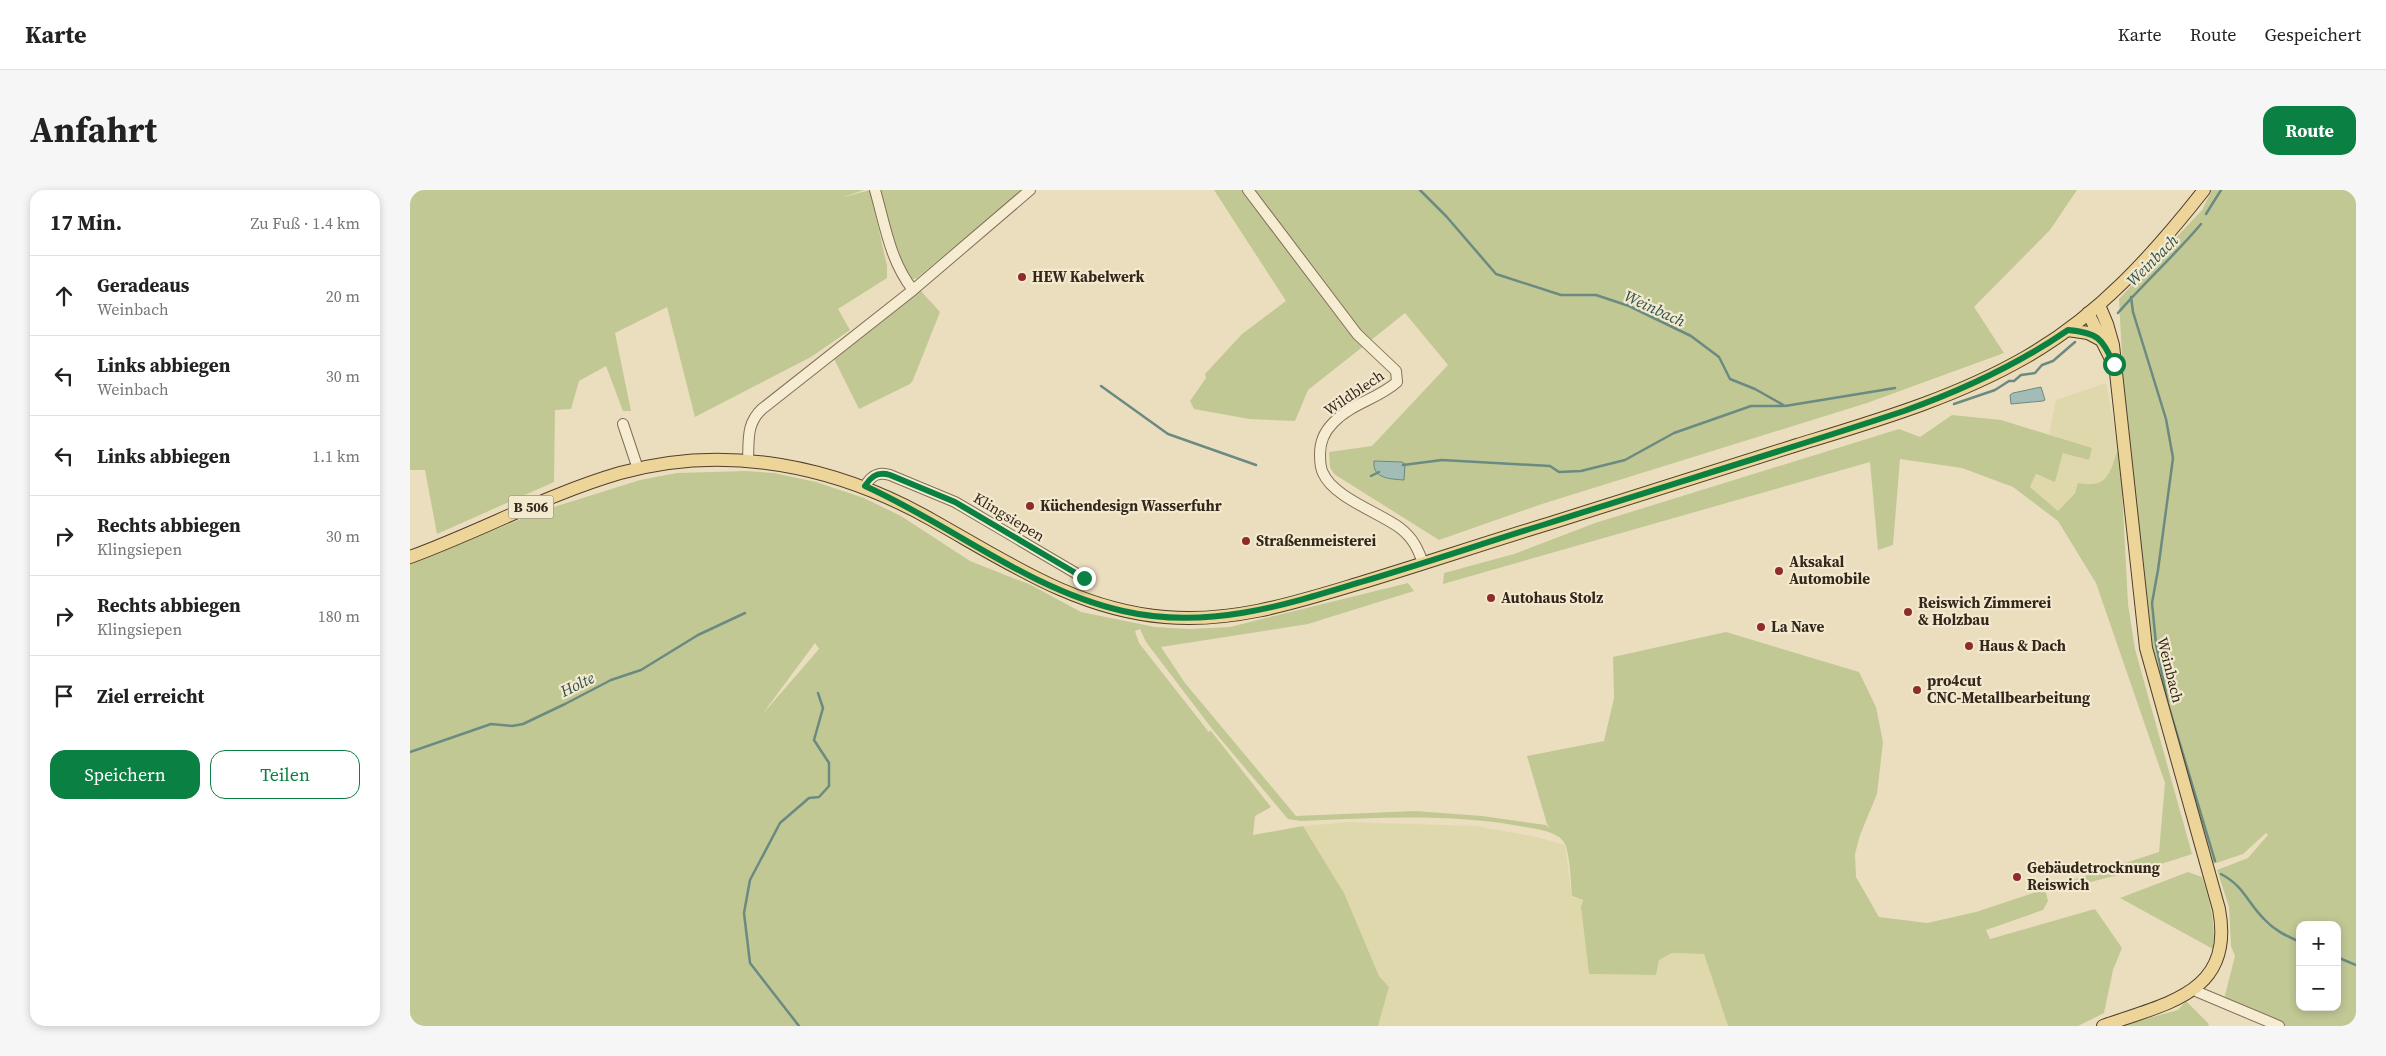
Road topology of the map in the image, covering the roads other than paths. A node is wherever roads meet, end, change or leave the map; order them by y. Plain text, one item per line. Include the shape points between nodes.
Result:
1 (875, 190) edge
2 (1030, 190) edge
3 (1248, 190) edge
4 (2204, 190) edge
5 (913, 290) junction
6 (2099, 305) junction
7 (2088, 313) junction
8 (2068, 330) junction
9 (2103, 341) junction
10 (2114, 364) junction
11 (623, 424) dead end
12 (748, 461) junction
13 (638, 469) junction
14 (865, 486) junction
15 (410, 557) edge
16 (1424, 563) junction
17 (1084, 578) dead end
18 (2195, 988) junction
19 (2103, 1026) edge
20 (2278, 1026) edge

1 - 5 street via 896,263
2 - 5 street
3 - 16 street, Wildblech via 1357,334 1396,371 1397,382 1388,391 1334,422 1320,446 1320,460 1323,474 1340,493 1400,528 1418,547
4 - 6 main road, B 506 via 2158,247
5 - 12 street via 753,417
6 - 7 main road, B 506
6 - 10 main road, Weinbach via 2110,332
7 - 8 main road, B 506
7 - 9 main road, Weinbach
8 - 9 main road via 2088,333
8 - 16 main road, B 506 via 2002,370 1913,408
9 - 10 main road, Weinbach
10 - 18 main road, Weinbach via 2146,648 2222,922 2222,942 2214,968
11 - 13 street
12 - 13 main road, B 506 via 691,462
12 - 14 main road, B 506 via 808,470
13 - 15 main road, B 506 via 581,487
14 - 16 main road, B 506 via 1043,583 1098,605 1146,615 1200,618 1251,613
14 - 17 street, Klingsiepen via 870,478 882,473 955,502
18 - 19 main road, Weinbach via 2168,1003
18 - 20 street

